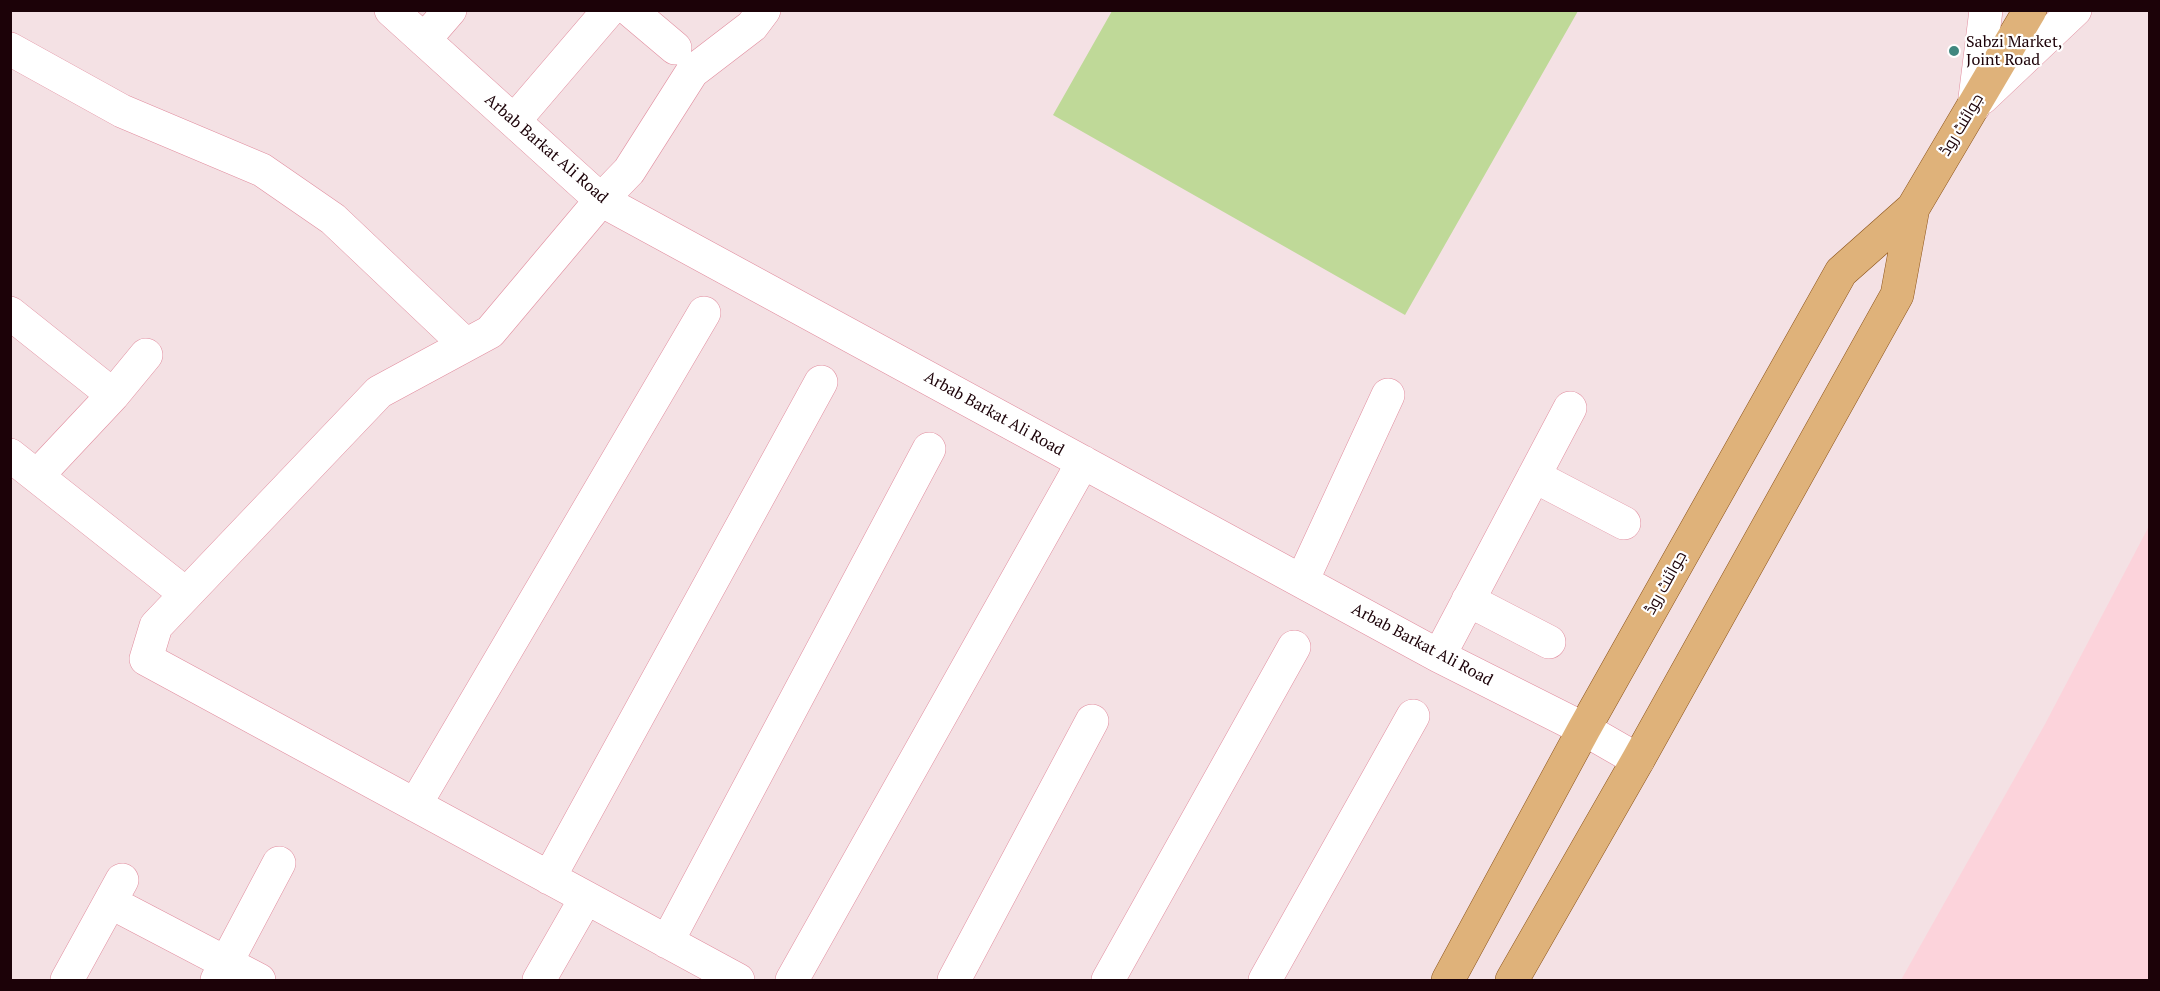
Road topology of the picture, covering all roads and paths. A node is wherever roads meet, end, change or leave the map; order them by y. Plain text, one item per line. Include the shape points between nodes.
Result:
1 (391, 10) edge
2 (450, 10) edge
3 (609, 10) edge
4 (630, 10) edge
5 (765, 10) edge
6 (1986, 10) edge
7 (2030, 10) edge
8 (2075, 10) edge
9 (424, 40) junction
10 (675, 48) dead end
11 (10, 49) edge
12 (1974, 106) junction
13 (514, 121) junction
14 (601, 200) junction
15 (1913, 208) junction
16 (10, 313) edge
17 (704, 313) dead end
18 (466, 345) junction
19 (146, 355) dead end
20 (821, 382) dead end
21 (1388, 394) dead end
22 (113, 395) junction
23 (1570, 408) dead end
24 (929, 449) dead end
25 (10, 455) edge
26 (1083, 462) junction
27 (37, 476) junction
28 (1534, 476) junction
29 (1623, 523) dead end
30 (1302, 581) junction
31 (186, 594) junction
32 (1468, 600) junction
33 (1549, 642) dead end
34 (1294, 647) dead end
35 (1439, 656) junction
36 (1413, 716) dead end
37 (1092, 722) dead end
38 (1584, 729) junction
39 (1638, 760) junction
40 (415, 805) junction
41 (279, 863) dead end
42 (549, 878) junction
43 (586, 898) junction
44 (667, 942) junction
45 (221, 972) edge
46 (67, 981) edge
47 (259, 981) edge
48 (539, 981) edge
49 (738, 981) edge
50 (792, 981) edge
51 (954, 981) edge
52 (1108, 981) edge
53 (1265, 981) edge
54 (1448, 981) edge
55 (1512, 981) edge

1 - 9 street, Arbab Barkat Ali Road
2 - 9 street
3 - 13 street
4 - 10 street
5 - 14 street via 752,26 692,72 629,171
6 - 12 street
7 - 12 main road, جوائنٹ روڈ
8 - 12 street
9 - 13 street, Arbab Barkat Ali Road
11 - 18 street via 122,111 262,170 333,219
12 - 15 main road, جوائنٹ روڈ
13 - 14 street, Arbab Barkat Ali Road
14 - 18 street via 490,332
14 - 26 street, Arbab Barkat Ali Road
15 - 38 main road, جوائنٹ روڈ via 1841,272
15 - 39 main road, جوائنٹ روڈ via 1897,295
16 - 22 street
17 - 40 street
18 - 31 street via 379,392
19 - 22 street
20 - 42 street
21 - 30 street
22 - 27 street
23 - 28 street
24 - 44 street
25 - 27 street
26 - 30 street, Arbab Barkat Ali Road
26 - 50 street
27 - 31 street
28 - 29 street
28 - 32 street
30 - 35 street, Arbab Barkat Ali Road
31 - 40 street via 156,626 146,659
32 - 33 street
32 - 35 street
34 - 52 street
35 - 38 street, Arbab Barkat Ali Road
36 - 53 street
37 - 51 street
38 - 39 street, Arbab Barkat Ali Road
38 - 54 main road, جوائنٹ روڈ
39 - 55 main road, جوائنٹ روڈ
40 - 42 street
41 - 45 street
42 - 43 street
43 - 44 street
43 - 48 street
44 - 49 street
45 - 46 street via 116,891
45 - 47 street

